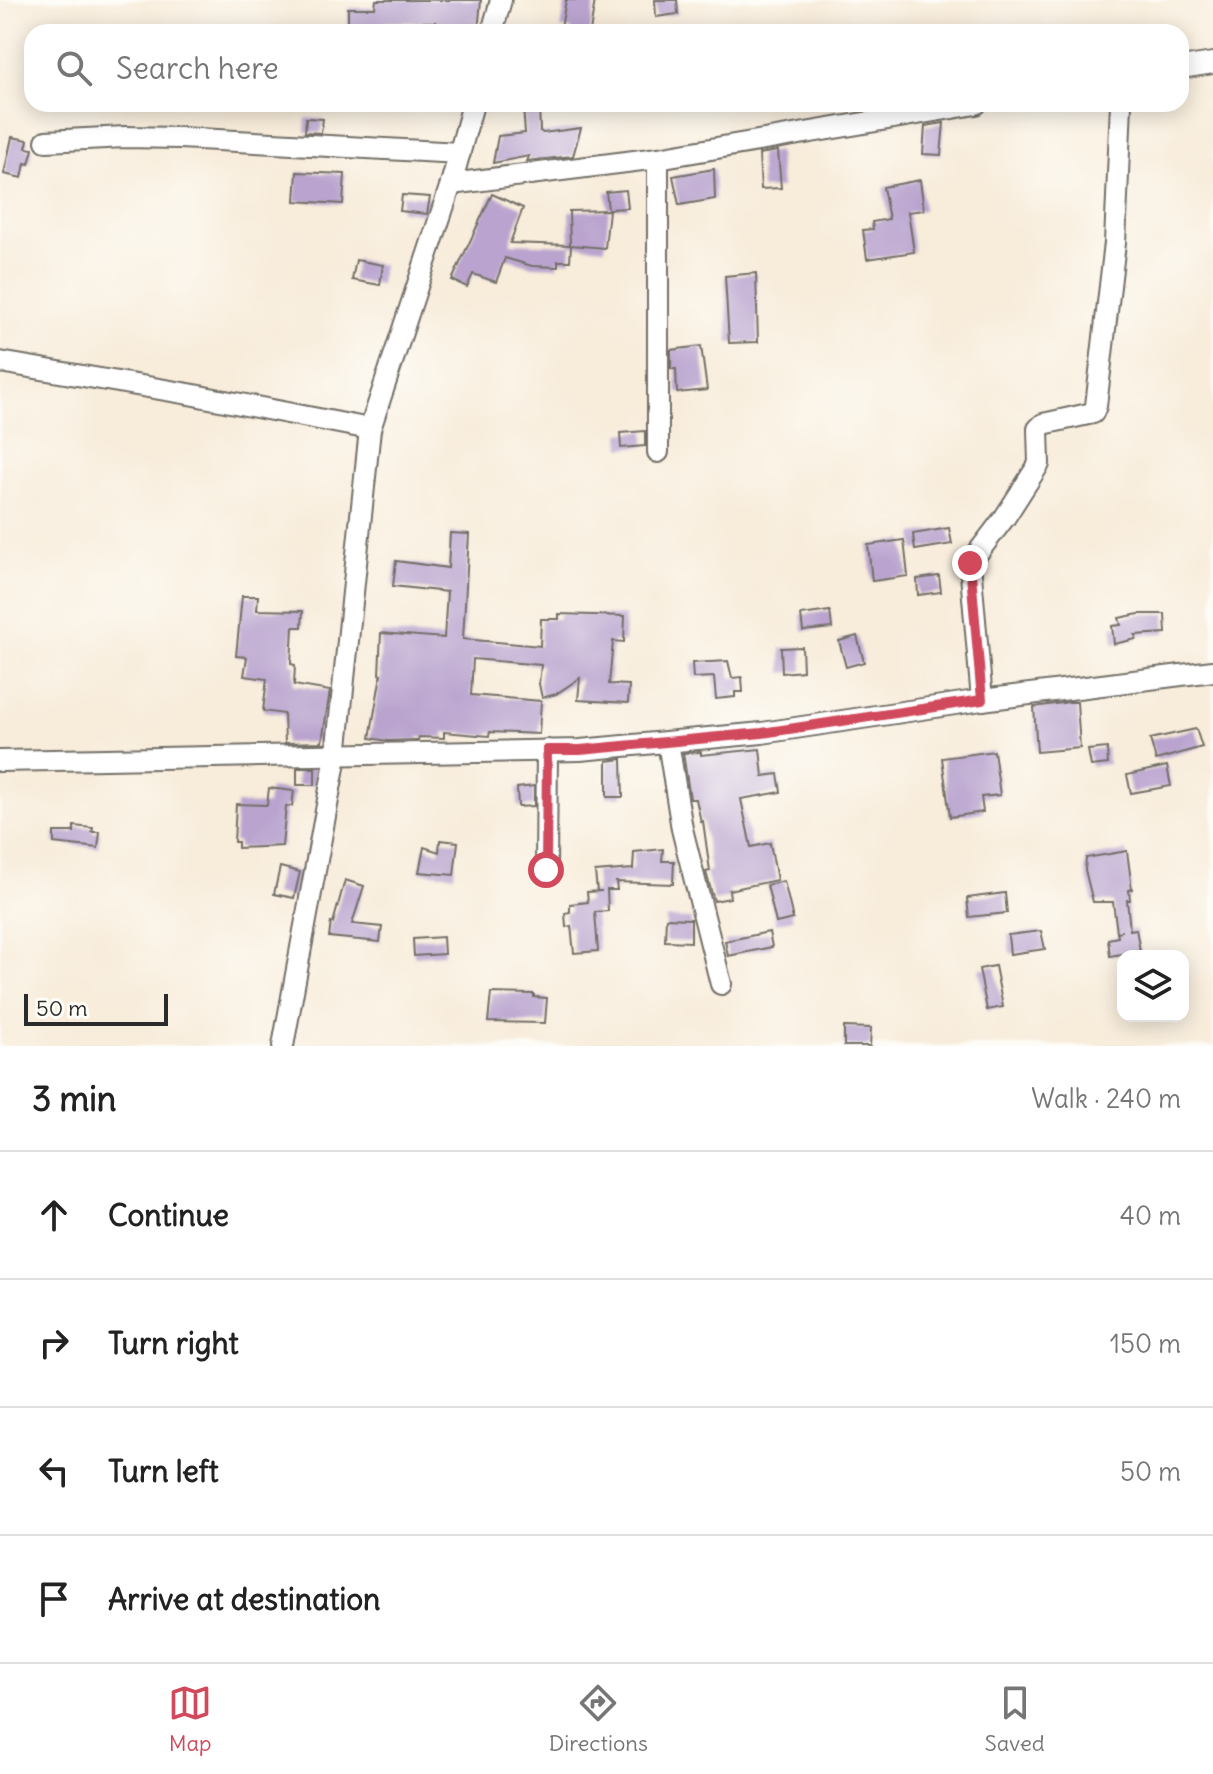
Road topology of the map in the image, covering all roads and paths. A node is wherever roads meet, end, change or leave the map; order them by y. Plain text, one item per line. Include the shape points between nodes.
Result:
1 (501, 0) edge
2 (494, 24) edge
3 (1213, 63) edge
4 (1189, 67) edge
5 (471, 112) edge
6 (929, 112) edge
7 (1121, 112) edge
8 (46, 141) dead end
9 (460, 153) junction
10 (658, 158) junction
11 (451, 184) junction
12 (0, 362) edge
13 (370, 429) junction
14 (658, 452) dead end
15 (1213, 671) edge
16 (982, 700) junction
17 (668, 742) junction
18 (547, 750) junction
19 (336, 756) junction
20 (0, 761) edge
21 (546, 870) dead end
22 (721, 984) dead end
23 (283, 1046) edge

1 - 2 street
3 - 4 street
5 - 9 street
6 - 10 street
7 - 16 street via 1115,243 1096,406 1093,413 1038,429 1039,464 970,563
8 - 9 street via 180,138
9 - 11 street
10 - 11 street
10 - 14 street
11 - 13 street
12 - 13 street
13 - 19 street
15 - 16 street
16 - 17 street
17 - 18 street
17 - 22 street via 682,829
18 - 19 street
18 - 21 street
19 - 20 street
19 - 23 street

